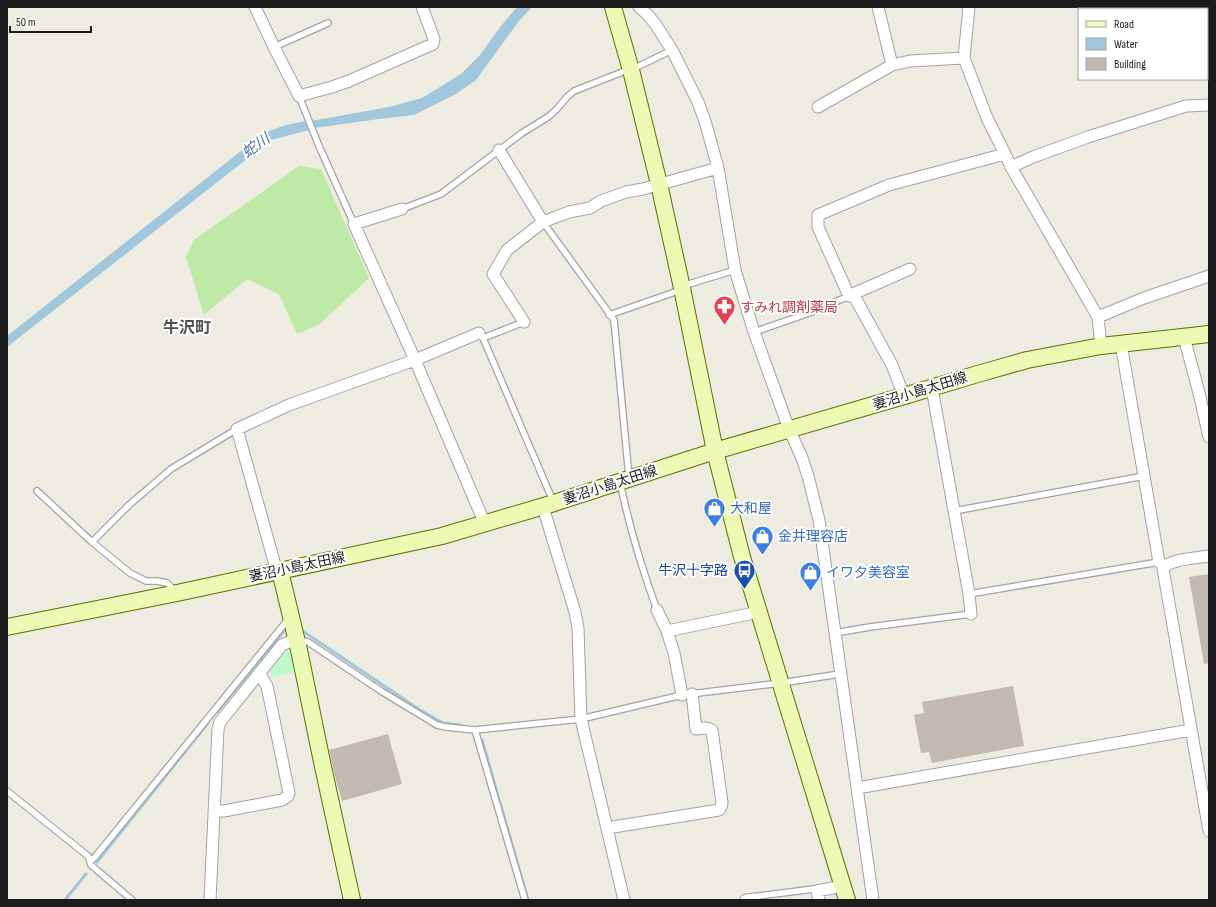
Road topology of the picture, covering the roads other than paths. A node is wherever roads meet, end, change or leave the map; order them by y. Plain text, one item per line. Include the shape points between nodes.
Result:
1 (256, 7) edge
2 (422, 7) edge
3 (613, 7) edge
4 (639, 7) edge
5 (878, 7) edge
6 (969, 7) edge
7 (328, 23) dead end
8 (274, 47) junction
9 (672, 50) junction
10 (964, 58) junction
11 (892, 65) junction
12 (631, 70) junction
13 (300, 101) junction
14 (1209, 105) edge
15 (818, 107) dead end
16 (499, 150) junction
17 (1005, 154) junction
18 (1011, 167) junction
19 (718, 168) junction
20 (659, 184) junction
21 (402, 209) joint
22 (543, 222) junction
23 (354, 224) junction
24 (910, 269) dead end
25 (736, 270) junction
26 (1209, 276) edge
27 (682, 288) junction
28 (851, 295) junction
29 (610, 315) junction
30 (1098, 317) junction
31 (524, 322) joint
32 (754, 332) junction
33 (1209, 334) edge
34 (481, 336) junction
35 (1184, 336) junction
36 (1121, 344) junction
37 (1101, 346) junction
38 (415, 360) junction
39 (932, 388) junction
40 (904, 396) junction
41 (237, 429) junction
42 (789, 429) junction
43 (1209, 437) edge
44 (715, 452) junction
45 (1144, 476) junction
46 (624, 481) junction
47 (37, 491) dead end
48 (548, 505) junction
49 (953, 511) junction
50 (486, 524) junction
51 (92, 542) junction
52 (1209, 556) edge
53 (1162, 564) junction
54 (280, 571) junction
55 (177, 594) junction
56 (969, 594) junction
57 (657, 610) joint
58 (759, 612) junction
59 (971, 614) joint
60 (293, 620) junction
61 (7, 627) edge
62 (667, 631) junction
63 (835, 634) junction
64 (297, 639) junction
65 (259, 673) junction
66 (840, 674) junction
67 (781, 683) junction
68 (687, 695) junction
69 (581, 719) junction
70 (475, 730) junction
71 (1191, 730) junction
72 (857, 788) junction
73 (7, 791) edge
74 (214, 811) junction
75 (607, 828) junction
76 (1209, 831) edge
77 (90, 861) junction
78 (845, 893) edge
79 (818, 896) edge
80 (132, 900) edge
81 (210, 900) edge
82 (349, 900) edge
83 (352, 900) edge
84 (524, 900) edge
85 (624, 900) edge
86 (750, 900) edge
87 (873, 900) edge

1 - 8 street
2 - 13 street via 434,39 433,44
3 - 12 main road
4 - 9 street via 656,25
5 - 11 street
6 - 10 street
7 - 8 lane
8 - 13 street
9 - 12 lane
9 - 19 street via 698,102
10 - 11 street via 910,61
10 - 17 street via 987,118
11 - 15 street
12 - 16 lane via 574,91 556,110
12 - 20 main road
13 - 23 lane
14 - 18 street via 1186,106 1088,137
16 - 21 lane via 441,194
16 - 22 street
17 - 18 street
17 - 28 street via 890,185 818,214 818,226
18 - 30 street
19 - 20 street
19 - 25 street
20 - 22 street via 616,195 590,208 569,212
20 - 27 main road
21 - 23 street
22 - 29 lane
22 - 31 street via 507,250 493,274
23 - 38 street
24 - 28 street
25 - 27 lane
25 - 32 street
26 - 30 street
27 - 29 lane
27 - 44 main road
28 - 32 lane
28 - 40 street via 892,365
29 - 46 lane via 614,320
30 - 37 street
31 - 34 lane
32 - 42 street
33 - 35 main road, 妻沼小島太田線
34 - 38 street
34 - 48 lane
35 - 36 main road, 妻沼小島太田線
35 - 43 street
36 - 37 main road, 妻沼小島太田線
36 - 45 street
37 - 39 main road, 妻沼小島太田線 via 1027,360
38 - 41 street via 289,405
38 - 50 street
39 - 40 main road, 妻沼小島太田線
39 - 49 street
40 - 42 main road, 妻沼小島太田線
41 - 51 lane via 171,469 129,504
41 - 54 street via 275,565
42 - 44 main road, 妻沼小島太田線
42 - 63 street via 802,458 814,496
44 - 46 main road, 妻沼小島太田線
44 - 58 main road
45 - 49 lane
45 - 53 street
46 - 48 main road, 妻沼小島太田線
46 - 57 lane via 627,514
47 - 51 lane
48 - 50 main road, 妻沼小島太田線
48 - 69 street via 578,628
49 - 56 street
50 - 54 main road, 妻沼小島太田線
51 - 55 lane via 130,573 146,581 167,583
52 - 53 street
53 - 56 lane
53 - 71 street
54 - 55 main road, 妻沼小島太田線
54 - 60 main road
55 - 61 main road, 妻沼小島太田線
56 - 59 street
57 - 62 street
58 - 62 street
58 - 67 main road
59 - 63 lane
60 - 64 main road
60 - 77 lane via 286,622
62 - 68 street
63 - 66 street
64 - 65 street via 282,645
64 - 70 lane via 308,642 437,725
64 - 83 main road
65 - 74 street via 220,722
65 - 74 street via 267,686 289,793 282,800
66 - 67 lane
66 - 72 street
67 - 68 lane
67 - 78 main road
68 - 69 lane
68 - 75 street via 696,729 712,730 721,808
69 - 70 lane
69 - 75 street
70 - 84 lane
71 - 72 street
71 - 76 street
72 - 87 street
73 - 77 lane via 88,856
74 - 81 street
75 - 85 street
77 - 80 lane
78 - 79 street
79 - 86 lane via 814,889 758,896
82 - 83 main road

